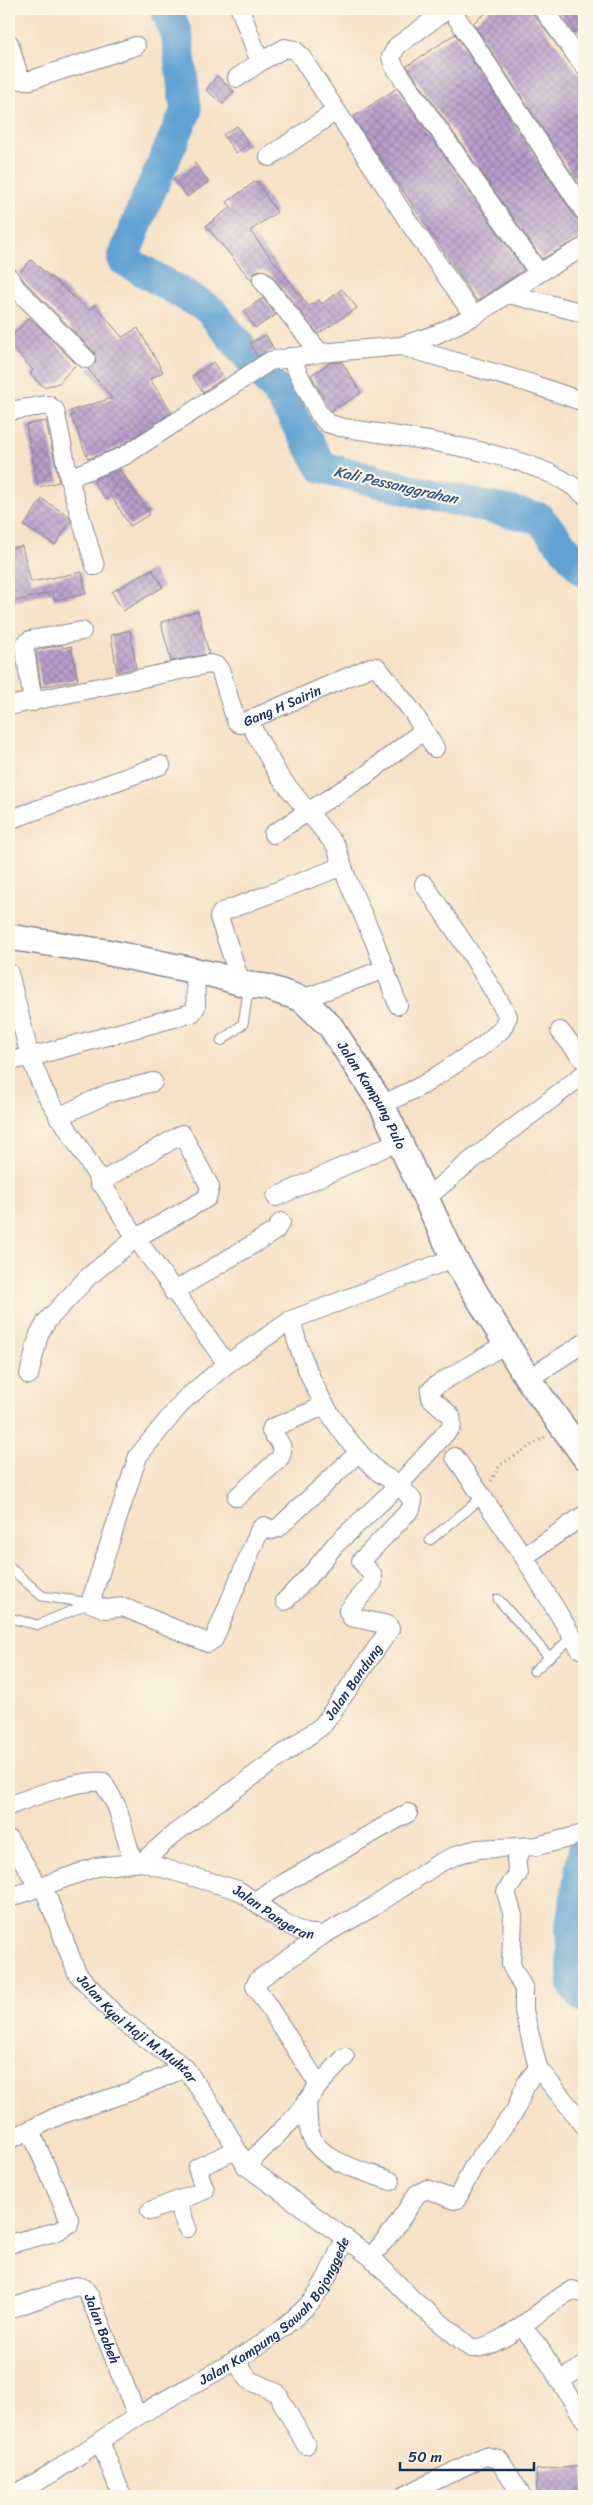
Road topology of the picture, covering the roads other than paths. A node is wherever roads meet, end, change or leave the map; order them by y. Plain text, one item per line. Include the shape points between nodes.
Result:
1 (240, 9) edge
2 (449, 9) edge
3 (543, 9) edge
4 (9, 43) edge
5 (136, 46) dead end
6 (579, 46) edge
7 (260, 62) junction
8 (584, 66) edge
9 (237, 78) dead end
10 (336, 111) junction
11 (269, 158) dead end
12 (584, 211) edge
13 (584, 247) edge
14 (539, 273) junction
15 (9, 277) edge
16 (262, 280) dead end
17 (509, 294) junction
18 (584, 313) edge
19 (474, 316) junction
20 (401, 346) junction
21 (320, 353) junction
22 (290, 357) junction
23 (86, 358) dead end
24 (584, 402) edge
25 (9, 411) edge
26 (69, 478) junction
27 (584, 496) edge
28 (95, 566) dead end
29 (82, 631) dead end
30 (32, 702) junction
31 (9, 706) edge
32 (249, 722) junction
33 (424, 730) junction
34 (435, 748) dead end
35 (161, 765) dead end
36 (309, 810) junction
37 (9, 820) edge
38 (273, 834) dead end
39 (343, 866) junction
40 (424, 884) dead end
41 (9, 937) edge
42 (385, 969) junction
43 (195, 971) junction
44 (9, 973) edge
45 (245, 984) junction
46 (302, 999) junction
47 (398, 1005) dead end
48 (560, 1031) dead end
49 (221, 1041) dead end
50 (30, 1057) junction
51 (584, 1060) edge
52 (9, 1061) edge
53 (584, 1074) edge
54 (153, 1082) dead end
55 (382, 1105) junction
56 (58, 1117) junction
57 (399, 1141) junction
58 (100, 1183) junction
59 (276, 1197) dead end
60 (425, 1199) junction
61 (281, 1222) dead end
62 (136, 1238) junction
63 (454, 1258) junction
64 (173, 1292) junction
65 (291, 1320) junction
66 (584, 1343) edge
67 (507, 1344) junction
68 (227, 1364) junction
69 (29, 1375) dead end
70 (528, 1379) junction
71 (324, 1406) junction
72 (359, 1452) junction
73 (584, 1456) edge
74 (455, 1457) dead end
75 (399, 1485) junction
76 (237, 1497) dead end
77 (483, 1497) junction
78 (584, 1515) edge
79 (430, 1540) dead end
80 (524, 1557) junction
81 (9, 1567) edge
82 (498, 1599) dead end
83 (285, 1601) dead end
84 (90, 1603) junction
85 (9, 1618) edge
86 (576, 1642) joint
87 (550, 1657) junction
88 (534, 1671) dead end
89 (9, 1806) edge
90 (408, 1813) dead end
91 (584, 1834) edge
92 (9, 1839) edge
93 (530, 1847) junction
94 (137, 1862) junction
95 (41, 1886) junction
96 (9, 1898) edge
97 (255, 1901) junction
98 (323, 1935) junction
99 (345, 2056) dead end
100 (185, 2068) junction
101 (538, 2068) junction
102 (319, 2085) junction
103 (307, 2101) junction
104 (584, 2125) edge
105 (30, 2130) junction
106 (9, 2140) edge
107 (236, 2150) junction
108 (246, 2166) junction
109 (391, 2181) dead end
110 (177, 2201) junction
111 (150, 2211) dead end
112 (186, 2228) dead end
113 (346, 2238) junction
114 (9, 2244) edge
115 (371, 2257) junction
116 (584, 2294) edge
117 (9, 2309) edge
118 (520, 2326) junction
119 (236, 2360) junction
120 (584, 2366) edge
121 (559, 2382) junction
122 (137, 2416) junction
123 (584, 2419) edge
124 (100, 2441) junction
125 (306, 2445) dead end
126 (9, 2496) edge
127 (122, 2496) edge
128 (404, 2496) edge
129 (522, 2496) edge

1 - 7 street
2 - 12 street
2 - 14 street via 397,46 391,57 394,66
3 - 6 street
4 - 5 street via 22,80
6 - 8 street
7 - 9 street
7 - 10 street via 285,48 295,50
10 - 11 street
10 - 19 street
13 - 14 street
14 - 17 street
15 - 23 street via 16,288
16 - 21 street
17 - 18 street
17 - 19 street
19 - 20 street via 437,334
20 - 21 street
20 - 24 street
21 - 22 street
22 - 26 street via 270,361 124,456
22 - 27 street via 327,423 462,447 516,462 559,477
25 - 26 street via 52,406
26 - 28 street
29 - 30 street via 30,640 24,645
30 - 31 street, Gang H Sairin
30 - 32 street, Gang H Sairin via 209,664 217,666 221,672 236,721 240,724
32 - 33 street, Gang H Sairin via 377,667
32 - 36 street via 279,776
33 - 34 street, Gang H Sairin
33 - 36 street via 366,775
35 - 37 street
36 - 38 street
36 - 39 street via 336,846
39 - 42 street
39 - 45 street via 222,912 219,917
40 - 55 street via 508,1016 502,1029 484,1045 423,1085
41 - 43 street, Jalan Kampung Pulo via 106,952
42 - 46 street
42 - 47 street
43 - 45 street, Jalan Kampung Pulo
43 - 50 street via 196,1007 192,1013
44 - 50 street
45 - 46 street, Jalan Kampung Pulo
45 - 49 lane via 243,1024
46 - 55 street, Jalan Kampung Pulo via 331,1027
48 - 51 street
50 - 52 street
50 - 56 street
53 - 60 street
54 - 56 street via 109,1093
55 - 57 street, Jalan Kampung Pulo
56 - 58 street
57 - 59 street
57 - 60 street, Jalan Kampung Pulo
58 - 62 street
58 - 62 street via 178,1134 185,1136 211,1193
60 - 63 street, Jalan Kampung Pulo
61 - 64 street via 275,1231
62 - 64 street
62 - 69 street via 88,1277 47,1321 39,1334
63 - 65 street
63 - 67 street, Jalan Kampung Pulo
64 - 68 street
65 - 68 street
65 - 71 street via 300,1354
66 - 70 street
67 - 70 street, Jalan Kampung Pulo
67 - 75 street via 430,1391 431,1398 451,1416 452,1426
68 - 84 street via 184,1400 138,1456
70 - 73 street, Jalan Kampung Pulo
71 - 72 street
71 - 76 street via 272,1428 283,1453
72 - 75 street via 376,1470
72 - 84 street via 278,1528 272,1530 264,1526 260,1529 211,1641 203,1643 123,1607 106,1609
74 - 77 street
75 - 83 street via 334,1546
75 - 94 street, Jalan Bandung via 413,1505 361,1561 373,1576 373,1582 348,1611 351,1617 388,1625 390,1632 323,1725
77 - 79 lane
77 - 80 street
78 - 80 street
80 - 86 street
81 - 84 lane via 42,1596
82 - 87 lane
84 - 85 lane via 38,1625
86 - 87 lane
87 - 88 lane
89 - 94 street via 66,1788 103,1782 117,1807
90 - 97 street
91 - 93 street, Jalan Pangeran
92 - 95 street, Jalan Kyai Haji M.Muhtar
93 - 98 street, Jalan Pangeran via 478,1849 452,1857 358,1917
93 - 101 street via 516,1859 518,1874 506,1892 513,1916 511,1965 524,1989 524,2011
94 - 95 street, Jalan Pangeran via 96,1867
94 - 97 street, Jalan Pangeran via 233,1888
95 - 96 street, Jalan Pangeran
95 - 100 street, Jalan Kyai Haji M.Muhtar via 77,1973 115,2015
97 - 98 street, Jalan Pangeran via 283,1922 304,1932
98 - 102 street via 258,1980 255,1986
99 - 102 street
100 - 105 street via 129,2092 60,2115
100 - 107 street, Jalan Kyai Haji M.Muhtar via 215,2111
101 - 104 street
101 - 115 street via 527,2082 515,2111 472,2168 460,2196 454,2200 427,2189 418,2194
102 - 103 street
103 - 108 street
103 - 109 street via 309,2131 319,2147 335,2160
105 - 106 street
105 - 114 street via 69,2224 59,2231
107 - 108 street, Jalan Kyai Haji M.Muhtar
107 - 110 street via 197,2168 205,2190
108 - 113 street, Jalan Kyai Haji M.Muhtar
110 - 111 street
110 - 112 street
113 - 115 street, Jalan Kampung Sawah Bojonggede
113 - 119 street, Jalan Kampung Sawah Bojonggede via 319,2292 307,2306
115 - 118 street, Jalan Kampung Sawah Bojonggede via 408,2295 471,2348 488,2346
116 - 118 street, Jalan Kampung Sawah Bojonggede via 572,2290 560,2296
117 - 122 street, Jalan Babeh via 76,2286 84,2288
118 - 121 street via 539,2347
119 - 122 street, Jalan Kampung Sawah Bojonggede
119 - 125 street via 249,2380 277,2393
120 - 121 street
121 - 123 street
122 - 124 street, Jalan Kampung Sawah Bojonggede
124 - 126 street, Jalan Kampung Sawah Bojonggede
124 - 127 street
128 - 129 street via 486,2456 494,2456 499,2458

